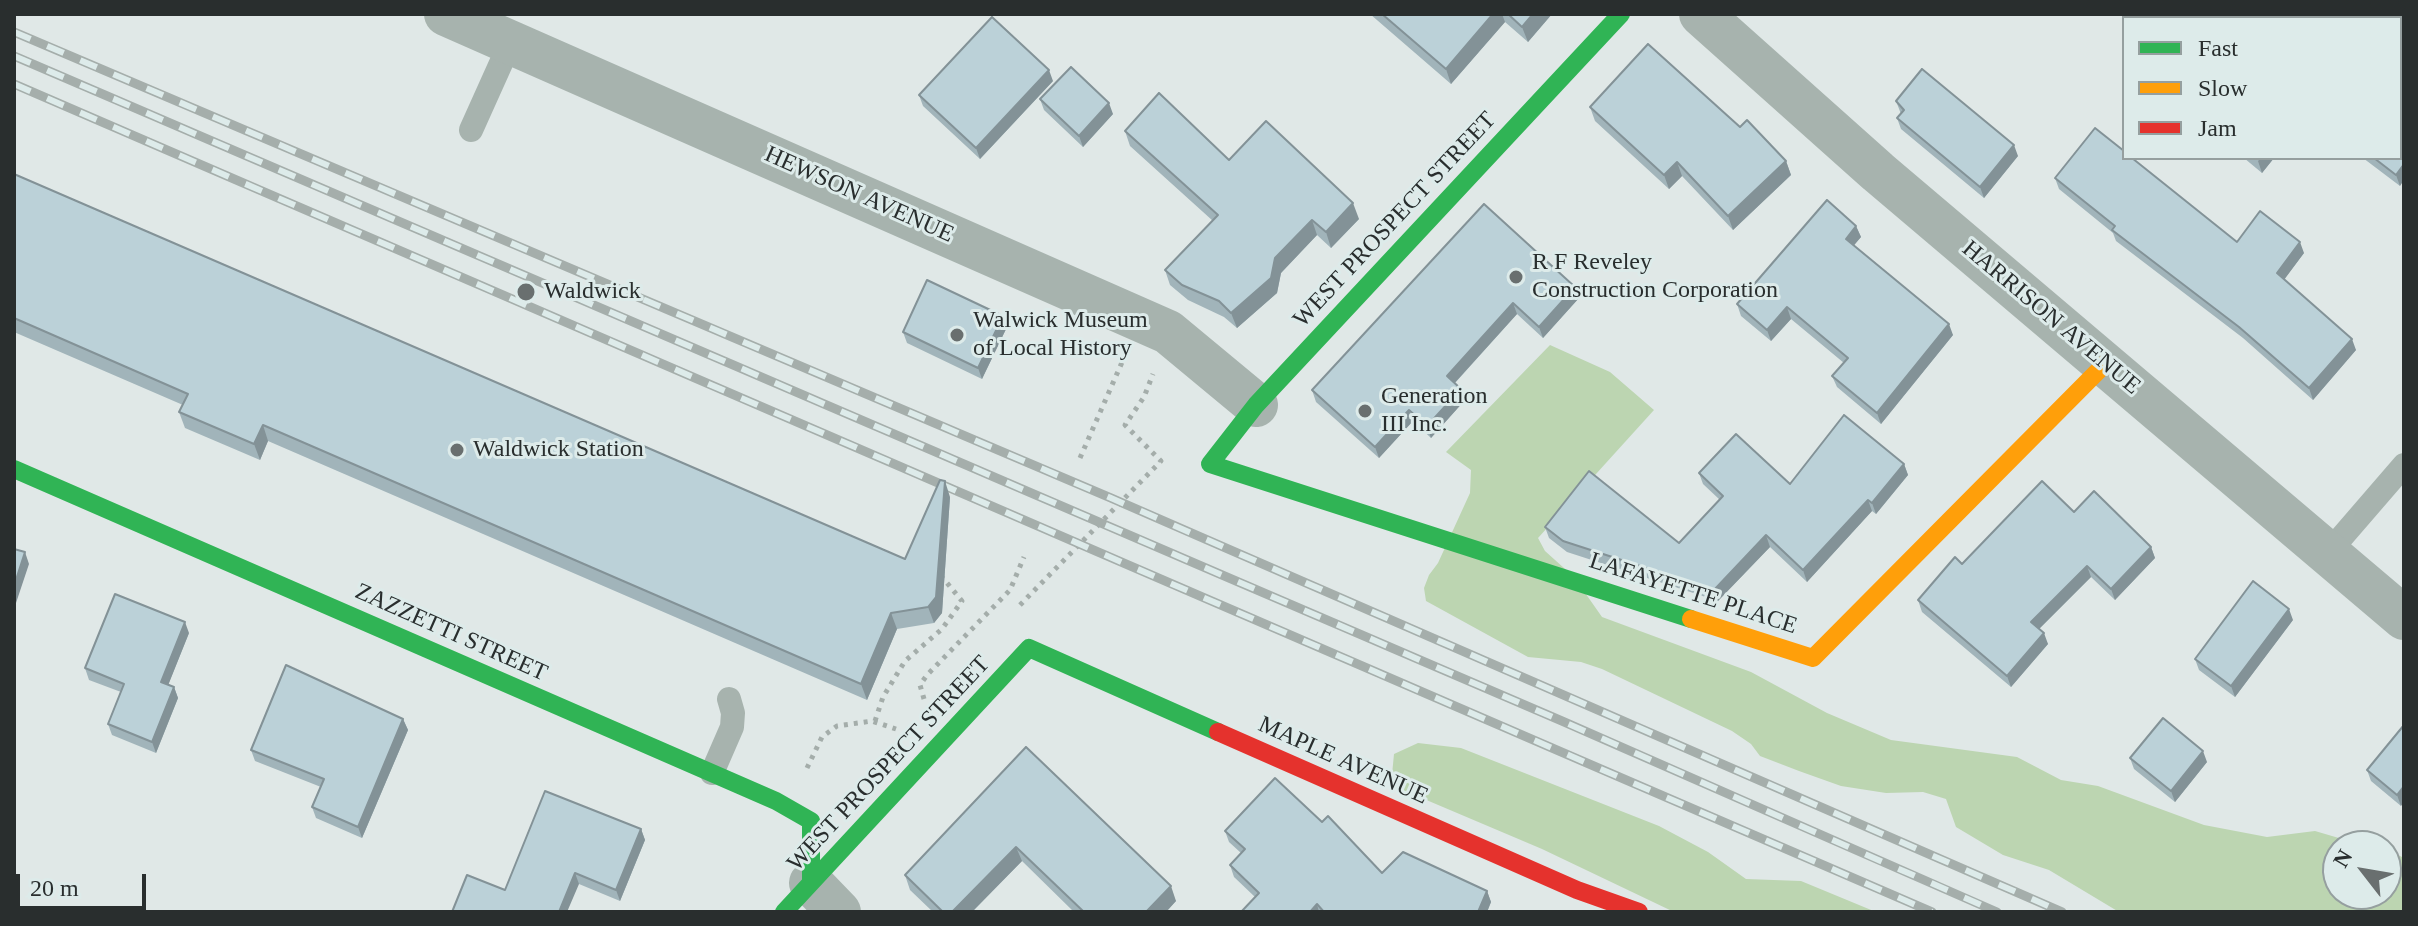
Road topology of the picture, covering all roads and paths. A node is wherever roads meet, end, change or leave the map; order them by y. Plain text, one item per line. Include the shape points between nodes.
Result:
1 (446, 14) edge
2 (1621, 14) edge
3 (1701, 14) edge
4 (523, 28) edge
5 (471, 130) dead end
6 (1133, 364) dead end
7 (2105, 364) junction
8 (1143, 368) dead end
9 (1153, 372) dead end
10 (1144, 397) dead end
11 (1256, 405) junction
12 (1080, 458) dead end
13 (1210, 464) joint
14 (2404, 465) edge
15 (14, 469) edge
16 (2328, 553) junction
17 (1024, 557) dead end
18 (935, 573) edge
19 (1030, 594) dead end
20 (2404, 618) edge
21 (1029, 648) joint
22 (729, 699) dead end
23 (927, 703) dead end
24 (875, 721) junction
25 (900, 730) dead end
26 (712, 773) junction
27 (792, 810) junction
28 (811, 902) edge
29 (1639, 912) edge

1 - 4 street, HEWSON AVENUE
2 - 11 street, WEST PROSPECT STREET
3 - 7 street, HARRISON AVENUE
4 - 5 lane
4 - 11 street, HEWSON AVENUE via 1168,332
6 - 12 path via 1123,359
7 - 13 street, LAFAYETTE PLACE via 1813,658
7 - 16 street, HARRISON AVENUE
8 - 9 path
10 - 19 path via 1125,425 1161,461
11 - 13 street, WEST PROSPECT STREET
14 - 16 lane
15 - 26 street, ZAZZETTI STREET
16 - 20 street, HARRISON AVENUE
17 - 23 path via 1010,590 920,685
18 - 24 path via 962,601 942,629 905,661
21 - 28 street, WEST PROSPECT STREET
21 - 29 street, MAPLE AVENUE via 1563,884
22 - 26 lane via 732,727
24 - 25 path
24 - 27 path via 837,726 822,737
26 - 27 street, ZAZZETTI STREET
27 - 28 street via 811,821

